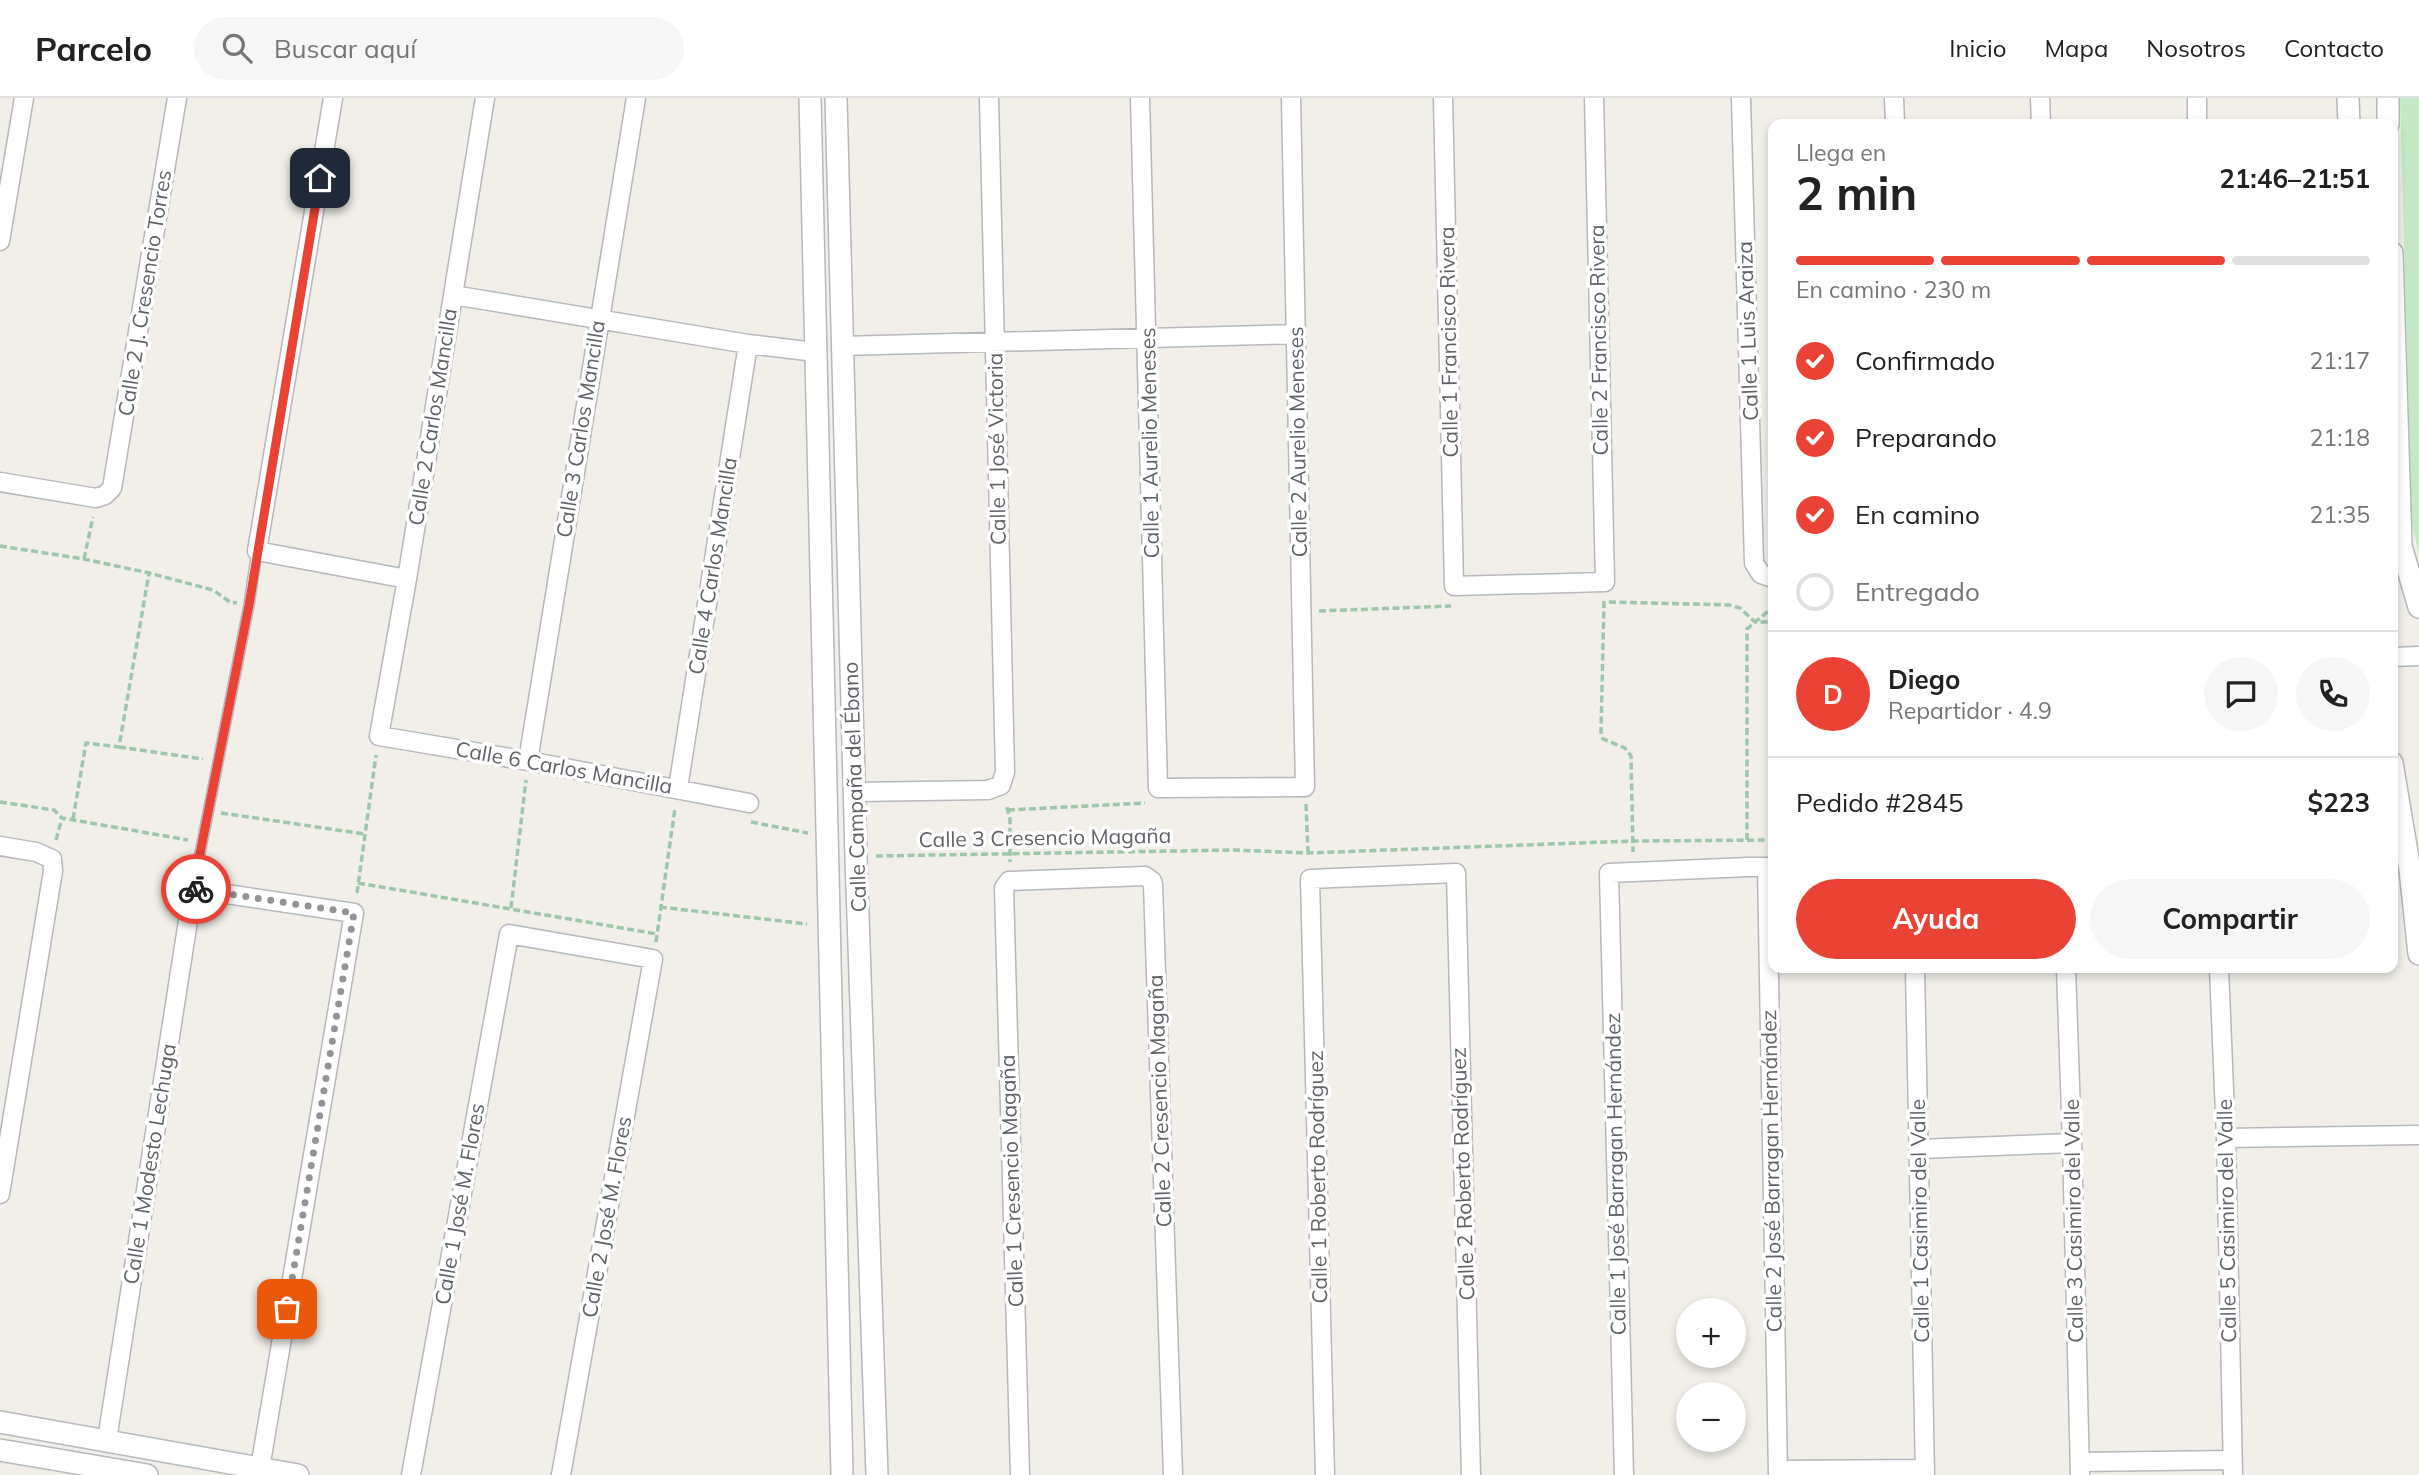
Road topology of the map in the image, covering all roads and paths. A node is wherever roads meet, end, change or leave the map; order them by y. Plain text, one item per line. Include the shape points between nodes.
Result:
1 (24, 98) edge
2 (177, 98) edge
3 (333, 98) edge
4 (485, 98) edge
5 (636, 98) edge
6 (810, 98) edge
7 (836, 98) edge
8 (989, 98) edge
9 (1140, 98) edge
10 (1291, 98) edge
11 (1443, 98) edge
12 (1594, 98) edge
13 (1741, 98) edge
14 (1894, 98) edge
15 (2040, 98) edge
16 (2197, 98) edge
17 (2348, 98) edge
18 (2388, 98) edge
19 (1895, 119) edge
20 (2041, 119) edge
21 (2197, 119) edge
22 (2349, 119) edge
23 (2389, 119) edge
24 (0, 241) edge
25 (453, 295) junction
26 (599, 319) junction
27 (1296, 334) junction
28 (1147, 338) junction
29 (995, 342) junction
30 (748, 344) junction
31 (842, 346) junction
32 (815, 352) junction
33 (2398, 448) edge
34 (0, 482) edge
35 (96, 498) junction
36 (0, 546) edge
37 (257, 551) junction
38 (84, 559) junction
39 (149, 573) junction
40 (1768, 576) edge
41 (407, 579) junction
42 (849, 583) junction
43 (1605, 583) junction
44 (820, 584) junction
45 (1604, 602) junction
46 (249, 605) junction
47 (1455, 606) dead end
48 (2419, 607) edge
49 (1302, 611) junction
50 (1768, 611) edge
51 (1755, 622) junction
52 (1768, 622) edge
53 (2419, 656) edge
54 (2398, 657) edge
55 (379, 736) junction
56 (118, 747) junction
57 (217, 761) junction
58 (528, 761) junction
59 (994, 787) junction
60 (1305, 787) junction
61 (678, 788) junction
62 (1158, 788) junction
63 (855, 792) junction
64 (2398, 793) edge
65 (0, 802) edge
66 (748, 803) dead end
67 (1008, 810) junction
68 (208, 811) junction
69 (73, 819) junction
70 (365, 834) junction
71 (1632, 841) junction
72 (1747, 841) junction
73 (1768, 841) edge
74 (201, 843) junction
75 (0, 846) edge
76 (1010, 853) junction
77 (1308, 853) junction
78 (856, 857) junction
79 (1634, 872) junction
80 (1455, 873) joint
81 (2415, 877) edge
82 (358, 883) junction
83 (1007, 884) junction
84 (193, 889) junction
85 (660, 907) junction
86 (512, 908) junction
87 (354, 913) junction
88 (1768, 922) edge
89 (828, 926) junction
90 (509, 934) junction
91 (657, 934) junction
92 (2419, 954) edge
93 (653, 959) junction
94 (1769, 973) edge
95 (1915, 973) edge
96 (2066, 973) edge
97 (2219, 973) edge
98 (2419, 1135) edge
99 (2226, 1139) junction
100 (2073, 1143) junction
101 (1919, 1149) junction
102 (0, 1194) edge
103 (0, 1422) edge
104 (107, 1440) junction
105 (0, 1450) edge
106 (260, 1468) junction
107 (2233, 1468) edge
108 (2080, 1469) edge
109 (1778, 1472) edge
110 (1925, 1472) edge
111 (147, 1475) edge
112 (298, 1475) edge
113 (411, 1475) edge
114 (561, 1475) edge
115 (842, 1475) edge
116 (877, 1475) edge
117 (1020, 1475) edge
118 (1173, 1475) edge
119 (1325, 1475) edge
120 (1471, 1475) edge
121 (1624, 1475) edge

1 - 24 street
2 - 35 street, Calle 2 J. Cresencio Torres via 112,488
3 - 37 street
4 - 25 street, Calle 2 Carlos Mancilla
5 - 26 street, Calle 3 Carlos Mancilla
6 - 32 street, Calle Campaña del Ébano
7 - 31 street, Calle Campaña del Ébano
8 - 29 street, Calle 1 José Victoria
9 - 28 street, Calle 1 Aurelio Meneses
10 - 27 street, Calle 2 Aurelio Meneses
11 - 43 street, Calle 1 Francisco Rivera via 1454,586
12 - 43 street, Calle 2 Francisco Rivera
13 - 40 street, Calle 1 Luis Araiza via 1754,563
14 - 19 street
15 - 20 street
16 - 21 street
17 - 22 street
18 - 23 street
25 - 26 street
25 - 41 street, Calle 2 Carlos Mancilla
26 - 30 street
26 - 58 street, Calle 3 Carlos Mancilla
27 - 28 street
27 - 49 street, Calle 2 Aurelio Meneses
28 - 29 street
28 - 62 street, Calle 1 Aurelio Meneses
29 - 31 street
29 - 59 street, Calle 1 José Victoria via 1005,772
30 - 32 street
30 - 61 street, Calle 4 Carlos Mancilla
31 - 42 street, Calle Campaña del Ébano
32 - 44 street, Calle Campaña del Ébano
33 - 48 street via 2401,546
34 - 35 street
35 - 38 path
36 - 38 path
37 - 41 street
37 - 46 lane
38 - 39 path
39 - 46 path
39 - 56 path
41 - 55 street, Calle 2 Carlos Mancilla
42 - 44 street
42 - 63 street, Calle Campaña del Ébano
43 - 45 path
44 - 89 street, Calle Campaña del Ébano
45 - 51 path via 1729,605 1740,608
45 - 71 path via 1601,732 1603,739 1625,748 1631,756
46 - 57 lane
47 - 49 path
49 - 60 street, Calle 2 Aurelio Meneses
50 - 51 path
51 - 52 path
51 - 72 path via 1747,629
53 - 54 street
55 - 58 street, Calle 6 Carlos Mancilla
55 - 70 path
56 - 57 path
56 - 69 path via 86,743
57 - 68 lane
58 - 61 street, Calle 6 Carlos Mancilla
58 - 86 path
59 - 63 street
59 - 67 path
60 - 62 street
60 - 77 path
61 - 66 street, Calle 6 Carlos Mancilla
61 - 85 path
62 - 67 path via 1155,799 1148,803
63 - 78 street, Calle Campaña del Ébano
64 - 81 street
65 - 69 path via 54,810 61,818
67 - 76 path
68 - 70 path
68 - 74 lane
69 - 74 path
70 - 82 path
71 - 72 path, Calle 3 Cresencio Magaña
71 - 77 path, Calle 3 Cresencio Magaña
71 - 79 path
72 - 73 path, Calle 3 Cresencio Magaña
74 - 84 lane
75 - 102 street via 51,859 53,871
76 - 77 path, Calle 3 Cresencio Magaña
76 - 78 path, Calle 3 Cresencio Magaña
76 - 83 path
78 - 116 street, Calle Campaña del Ébano
79 - 88 street, Calle 2 José Barragan Hernández via 1767,867
79 - 121 street, Calle 1 José Barragan Hernández via 1609,873
80 - 119 street, Calle 1 Roberto Rodríguez via 1310,879
80 - 120 street, Calle 2 Roberto Rodríguez
81 - 92 street
82 - 86 path
82 - 87 path
83 - 117 street, Calle 1 Cresencio Magaña
83 - 118 street, Calle 2 Cresencio Magaña via 1145,876 1152,881
84 - 87 street
84 - 104 street, Calle 1 Modesto Lechuga
85 - 89 path
85 - 91 path
86 - 90 path
86 - 91 path
87 - 106 street
89 - 115 street, Calle Campaña del Ébano
90 - 93 street
90 - 113 street, Calle 1 José M. Flores
91 - 93 path
93 - 114 street, Calle 2 José M. Flores
94 - 109 street, Calle 2 José Barragan Hernández
95 - 101 street, Calle 1 Casimiro del Valle
96 - 100 street, Calle 3 Casimiro del Valle
97 - 99 street, Calle 5 Casimiro del Valle
98 - 99 street
99 - 107 street, Calle 5 Casimiro del Valle
100 - 101 street
100 - 108 street, Calle 3 Casimiro del Valle
101 - 110 street, Calle 1 Casimiro del Valle
103 - 104 street
104 - 106 street
105 - 111 street
106 - 112 street
107 - 108 street
109 - 110 street

